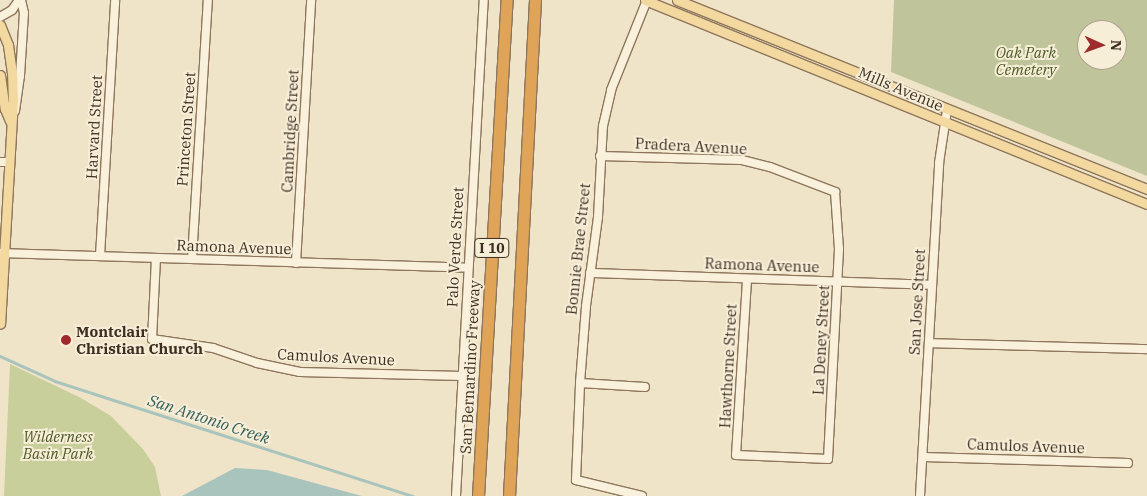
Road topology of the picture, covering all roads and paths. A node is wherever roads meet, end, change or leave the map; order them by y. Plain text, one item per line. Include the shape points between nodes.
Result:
1 (20, 0) edge
2 (115, 0) edge
3 (208, 0) edge
4 (311, 0) edge
5 (484, 0) edge
6 (507, 0) edge
7 (535, 0) edge
8 (646, 0) edge
9 (677, 0) edge
10 (689, 2) edge
11 (686, 15) junction
12 (0, 17) edge
13 (0, 25) edge
14 (0, 75) edge
15 (947, 110) junction
16 (11, 122) junction
17 (945, 122) junction
18 (600, 156) junction
19 (4, 162) edge
20 (1147, 190) edge
21 (835, 192) joint
22 (1147, 204) edge
23 (2, 253) edge
24 (100, 256) junction
25 (156, 258) junction
26 (192, 260) junction
27 (296, 263) junction
28 (467, 268) junction
29 (590, 273) junction
30 (746, 279) junction
31 (838, 281) junction
32 (932, 285) junction
33 (0, 324) edge
34 (929, 343) junction
35 (1147, 349) edge
36 (462, 376) junction
37 (580, 383) junction
38 (644, 387) dead end
39 (923, 456) junction
40 (828, 460) joint
41 (1128, 463) dead end
42 (456, 496) edge
43 (478, 496) edge
44 (509, 496) edge
45 (642, 496) edge
46 (920, 496) edge

1 - 12 street
1 - 16 street via 24,13 20,76
2 - 24 street, Harvard Street
3 - 26 street, Princeton Street
4 - 27 street, Cambridge Street
5 - 28 street, Palo Verde Street
6 - 43 highway, San Bernardino Freeway / I 10
7 - 44 highway, I 10
8 - 11 main road, Mills Avenue
8 - 18 street, Bonnie Brae Street via 610,90
9 - 10 main road, Mills Avenue
10 - 11 street
10 - 15 main road, Mills Avenue
11 - 17 main road, Mills Avenue
13 - 16 main road via 8,45 12,72
14 - 16 main road via 5,109
15 - 17 street, San Jose Street
15 - 20 main road, Mills Avenue
16 - 19 main road
17 - 22 main road, Mills Avenue
17 - 32 street, San Jose Street via 939,163
18 - 21 street, Pradera Avenue via 742,160
18 - 29 street, Bonnie Brae Street via 597,224
19 - 23 main road
21 - 31 street, La Deney Street
23 - 24 street, Ramona Avenue
23 - 33 main road
24 - 25 street, Ramona Avenue
25 - 26 street, Ramona Avenue
25 - 36 street, Camulos Avenue via 152,340 213,348 257,363 300,372
26 - 27 street, Ramona Avenue
27 - 28 street, Ramona Avenue
28 - 36 street, Palo Verde Street
29 - 30 street, Ramona Avenue
29 - 37 street, Bonnie Brae Street
30 - 31 street, Ramona Avenue
30 - 40 street, Hawthorne Street via 736,455
31 - 32 street, Ramona Avenue
31 - 40 street, La Deney Street
32 - 34 street, San Jose Street
34 - 35 street
34 - 39 street, San Jose Street
36 - 42 street, Palo Verde Street
37 - 38 street
37 - 45 street, Bonnie Brae Street via 576,480
39 - 41 street, Camulos Avenue
39 - 46 street, San Jose Street

